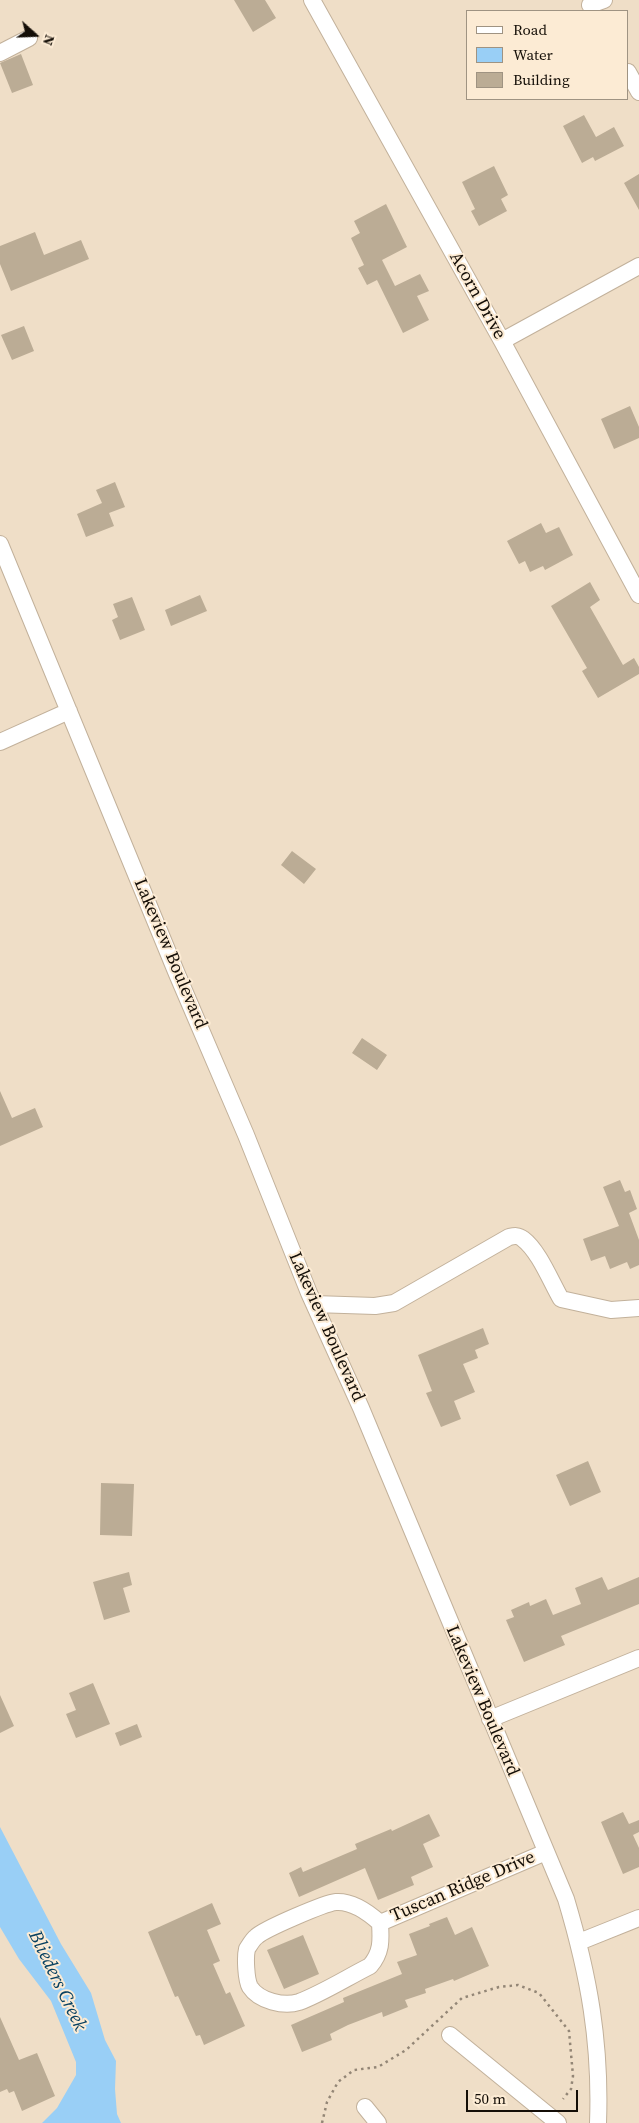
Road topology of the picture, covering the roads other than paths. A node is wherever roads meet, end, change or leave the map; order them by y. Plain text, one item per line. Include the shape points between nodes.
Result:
1 (312, 0) edge
2 (30, 38) dead end
3 (0, 53) edge
4 (629, 74) edge
5 (639, 92) edge
6 (639, 266) edge
7 (502, 341) junction
8 (0, 544) edge
9 (639, 595) edge
10 (69, 711) junction
11 (0, 742) edge
12 (314, 1304) junction
13 (639, 1308) edge
14 (639, 1658) edge
15 (490, 1719) junction
16 (546, 1852) junction
17 (639, 1918) edge
18 (380, 1922) junction
19 (579, 1942) junction
20 (450, 2035) dead end
21 (366, 2108) dead end
22 (378, 2123) edge
23 (558, 2123) edge
24 (598, 2123) edge

1 - 7 street, Acorn Drive
2 - 3 street
4 - 5 street
6 - 7 street
7 - 9 street, Acorn Drive
8 - 10 street, Lakeview Boulevard
10 - 11 street
10 - 12 street, Lakeview Boulevard
12 - 13 street via 375,1306 394,1303 508,1237 516,1236 524,1239 537,1255 561,1299 611,1310
12 - 15 street, Lakeview Boulevard via 361,1408
14 - 15 street
15 - 16 street, Lakeview Boulevard
16 - 18 street, Tuscan Ridge Drive
16 - 19 street, Lakeview Boulevard via 566,1899
17 - 19 street
18 - 18 street, Tuscan Ridge Drive via 369,1912 338,1902 321,1905 257,1936 248,1949 246,1964 250,1987 264,1998 279,2003 297,2003 370,1966 382,1945
19 - 24 street, Lakeview Boulevard via 596,2032
20 - 23 street
21 - 22 street

